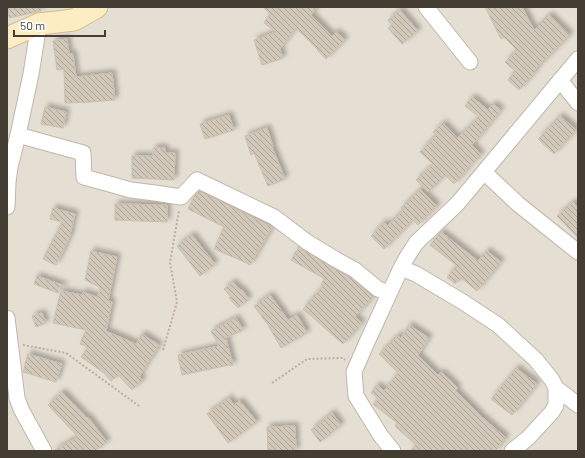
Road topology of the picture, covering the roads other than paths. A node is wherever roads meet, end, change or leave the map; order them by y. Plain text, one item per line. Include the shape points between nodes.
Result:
1 (97, 7) edge
2 (426, 7) edge
3 (39, 24) junction
4 (7, 38) edge
5 (578, 59) edge
6 (470, 62) dead end
7 (560, 80) junction
8 (578, 104) edge
9 (18, 135) junction
10 (484, 172) junction
11 (7, 207) edge
12 (578, 252) edge
13 (401, 268) junction
14 (389, 294) junction
15 (7, 318) edge
16 (556, 388) junction
17 (578, 406) edge
18 (44, 451) edge
19 (393, 451) edge
20 (512, 451) edge

1 - 3 street via 74,20
2 - 6 street
3 - 4 street
3 - 9 street
5 - 7 street
7 - 8 street
7 - 10 street
9 - 11 street via 10,167
9 - 14 street via 83,153 84,176 131,190 181,197 197,180 274,218
10 - 12 street via 518,204
10 - 13 street via 458,203 416,243
13 - 14 street
13 - 16 street via 416,274 498,324 536,360
14 - 19 street via 354,372 356,396
15 - 18 street via 17,398
16 - 17 street
16 - 20 street via 556,405 552,412

